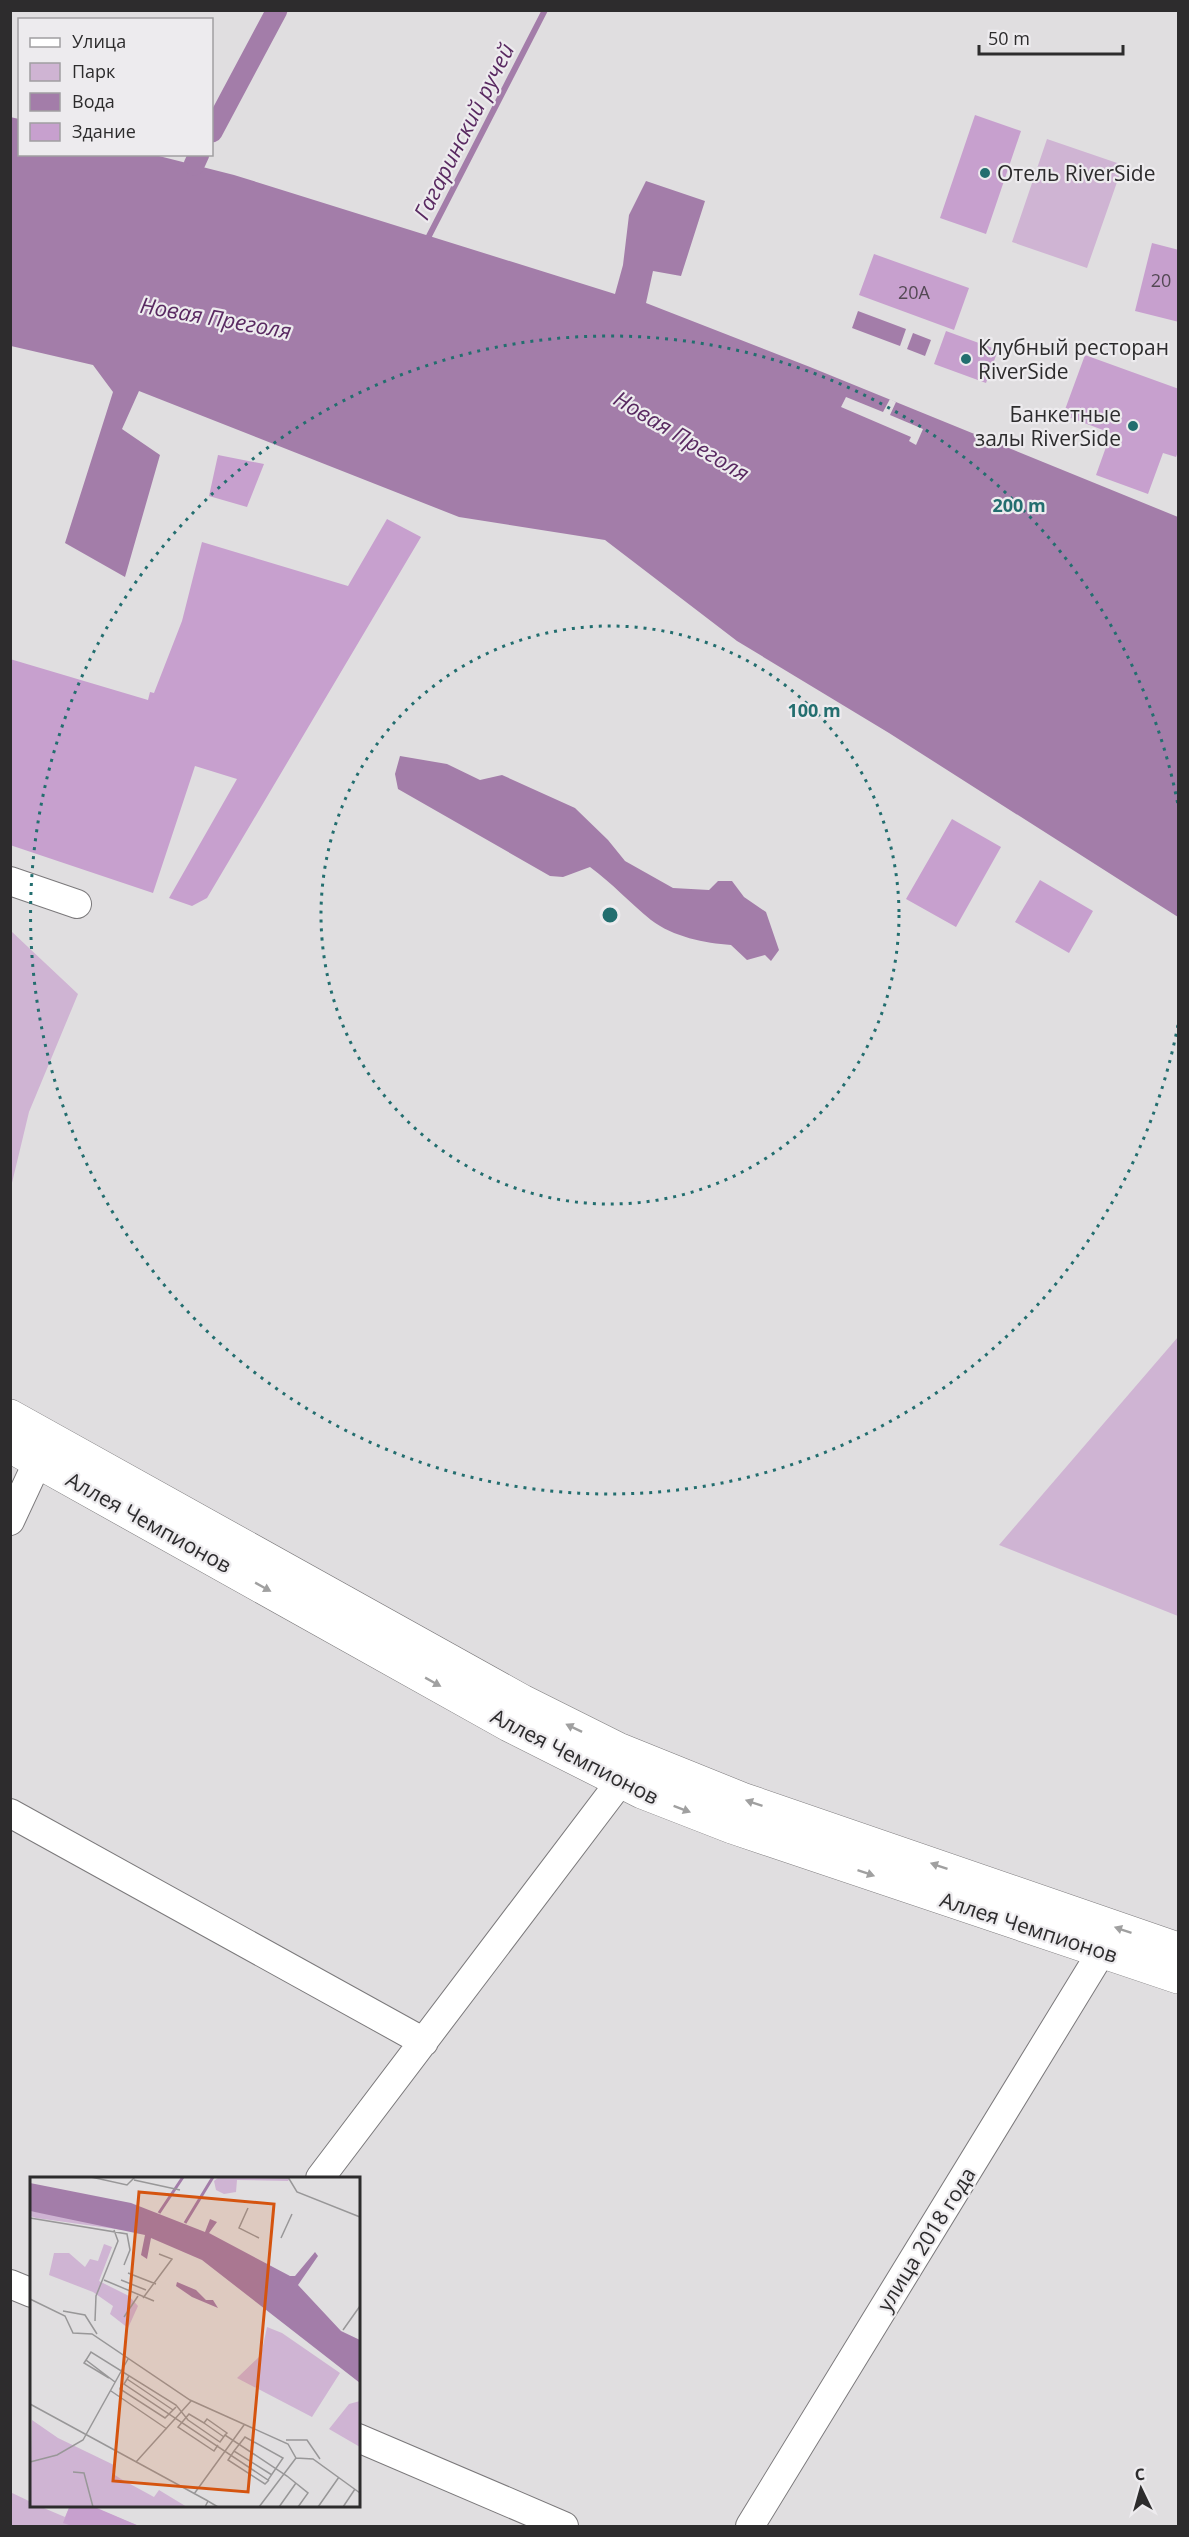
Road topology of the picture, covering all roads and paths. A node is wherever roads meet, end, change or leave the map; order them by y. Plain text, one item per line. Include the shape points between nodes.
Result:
1 (10, 881) edge
2 (77, 904) dead end
3 (10, 1416) edge
4 (24, 1453) edge
5 (10, 1521) edge
6 (620, 1782) junction
7 (10, 1813) edge
8 (1179, 1949) edge
9 (1102, 1951) junction
10 (1179, 1977) edge
11 (424, 2042) junction
12 (321, 2177) edge
13 (10, 2284) edge
14 (30, 2292) edge
15 (360, 2439) edge
16 (564, 2526) edge
17 (750, 2526) edge

1 - 2 street
8 -> 3 main road, Аллея Чемпионов via 733,1796 618,1749 522,1701
4 - 5 street
4 -> 6 main road, Аллея Чемпионов via 519,1730
6 -> 9 main road, Аллея Чемпионов via 723,1824
6 - 11 street
7 - 11 street
9 - 10 main road, Аллея Чемпионов
9 - 17 street, улица 2018 года
11 - 12 street
13 - 14 street
15 - 16 street

